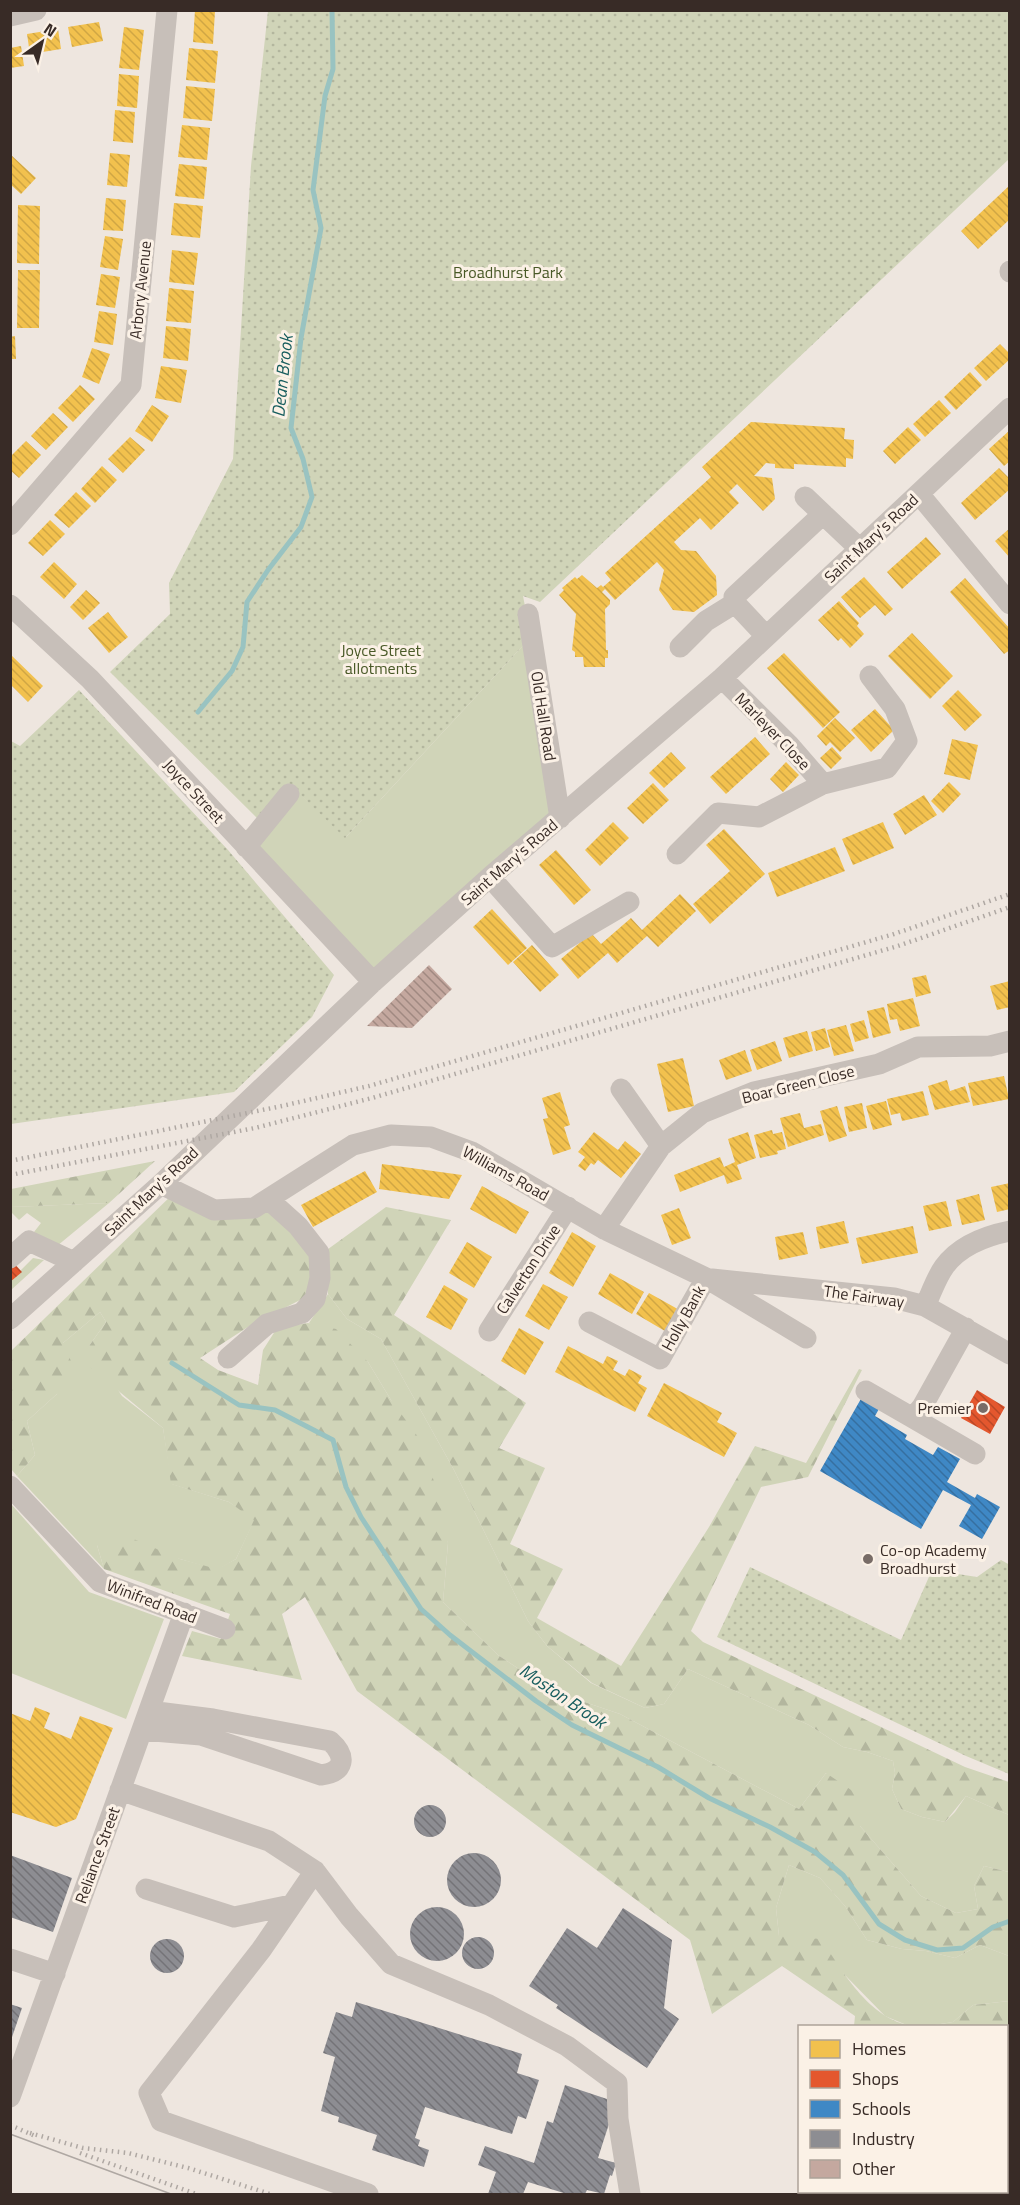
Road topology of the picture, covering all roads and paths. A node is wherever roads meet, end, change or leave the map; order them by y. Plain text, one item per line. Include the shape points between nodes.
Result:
1 (36, 10) edge
2 (168, 10) edge
3 (10, 16) edge
4 (1010, 408) edge
5 (918, 494) junction
6 (805, 497) dead end
7 (823, 514) junction
8 (10, 525) edge
9 (860, 549) junction
10 (735, 603) junction
11 (1010, 604) edge
12 (10, 605) edge
13 (528, 614) dead end
14 (766, 636) junction
15 (680, 647) dead end
16 (870, 676) dead end
17 (722, 678) junction
18 (823, 784) junction
19 (289, 794) dead end
20 (560, 818) junction
21 (246, 847) junction
22 (677, 854) dead end
23 (490, 877) junction
24 (629, 902) dead end
25 (373, 982) junction
26 (1010, 1041) edge
27 (621, 1089) dead end
28 (661, 1146) junction
29 (161, 1184) junction
30 (268, 1199) junction
31 (568, 1207) junction
32 (604, 1229) junction
33 (1010, 1232) edge
34 (20, 1240) edge
35 (10, 1258) edge
36 (74, 1262) junction
37 (706, 1278) junction
38 (925, 1306) junction
39 (10, 1319) edge
40 (589, 1322) dead end
41 (966, 1328) junction
42 (489, 1331) dead end
43 (806, 1338) dead end
44 (1010, 1354) edge
45 (228, 1358) dead end
46 (867, 1391) dead end
47 (913, 1418) junction
48 (975, 1454) dead end
49 (10, 1486) edge
50 (184, 1613) junction
51 (225, 1629) dead end
52 (146, 1720) junction
53 (120, 1790) junction
54 (315, 1871) junction
55 (146, 1889) dead end
56 (291, 1905) junction
57 (10, 1959) edge
58 (55, 1974) junction
59 (10, 2097) edge
60 (368, 2194) edge
61 (630, 2194) edge

1 - 3 street
2 - 8 street, Arbory Avenue via 131,385
4 - 5 street, Saint Mary's Road
5 - 9 street, Saint Mary's Road
5 - 11 street
6 - 7 street
7 - 9 street
7 - 10 street via 734,597
9 - 14 street, Saint Mary's Road
10 - 14 street
10 - 15 street via 706,621
12 - 21 street, Joyce Street via 90,679
13 - 20 street, Old Hall Road
14 - 17 street, Saint Mary's Road
16 - 18 street, Marleyer Close via 895,709 908,741 887,768
17 - 18 street, Marleyer Close
17 - 20 street, Saint Mary's Road
18 - 22 street, Marleyer Close via 759,817 718,813
19 - 21 street
20 - 23 street, Saint Mary's Road
21 - 25 street, Joyce Street
23 - 24 street via 552,947
23 - 25 street, Saint Mary's Road
25 - 29 street, Saint Mary's Road
26 - 28 street, Boar Green Close via 990,1046 918,1047 879,1064 754,1092 702,1113
27 - 28 street
28 - 32 street, Boar Green Close
29 - 30 street, Williams Road via 214,1210 254,1208
29 - 36 street, Saint Mary's Road
30 - 31 street, Williams Road via 353,1145 391,1135 431,1137 472,1152
30 - 45 street via 298,1226 319,1253 320,1278 315,1299 302,1312 267,1324
31 - 32 street, Williams Road
31 - 42 street, Calverton Drive
32 - 37 street, Williams Road
33 - 38 street via 964,1247 944,1268
34 - 35 street
34 - 36 street
36 - 39 street, Saint Mary's Road
37 - 38 street, The Fairway via 894,1298
37 - 40 street, Holly Bank via 660,1359
37 - 43 street, Williams Road
38 - 41 street, The Fairway
41 - 44 street, The Fairway
41 - 47 street
46 - 47 street
47 - 48 street
49 - 50 street, Winifred Road via 100,1582
50 - 51 street, Winifred Road
50 - 52 street, Reliance Street
52 - 52 street via 213,1719 330,1741 340,1750 342,1760 338,1769 321,1775
52 - 53 street, Reliance Street
53 - 54 street via 269,1841
53 - 58 street, Reliance Street
54 - 56 street
54 - 61 street via 391,1964 498,2010 567,2046 617,2083 618,2120
55 - 56 street via 234,1917
56 - 60 street via 261,1950 149,2093 161,2121
57 - 58 street
58 - 59 street, Reliance Street

